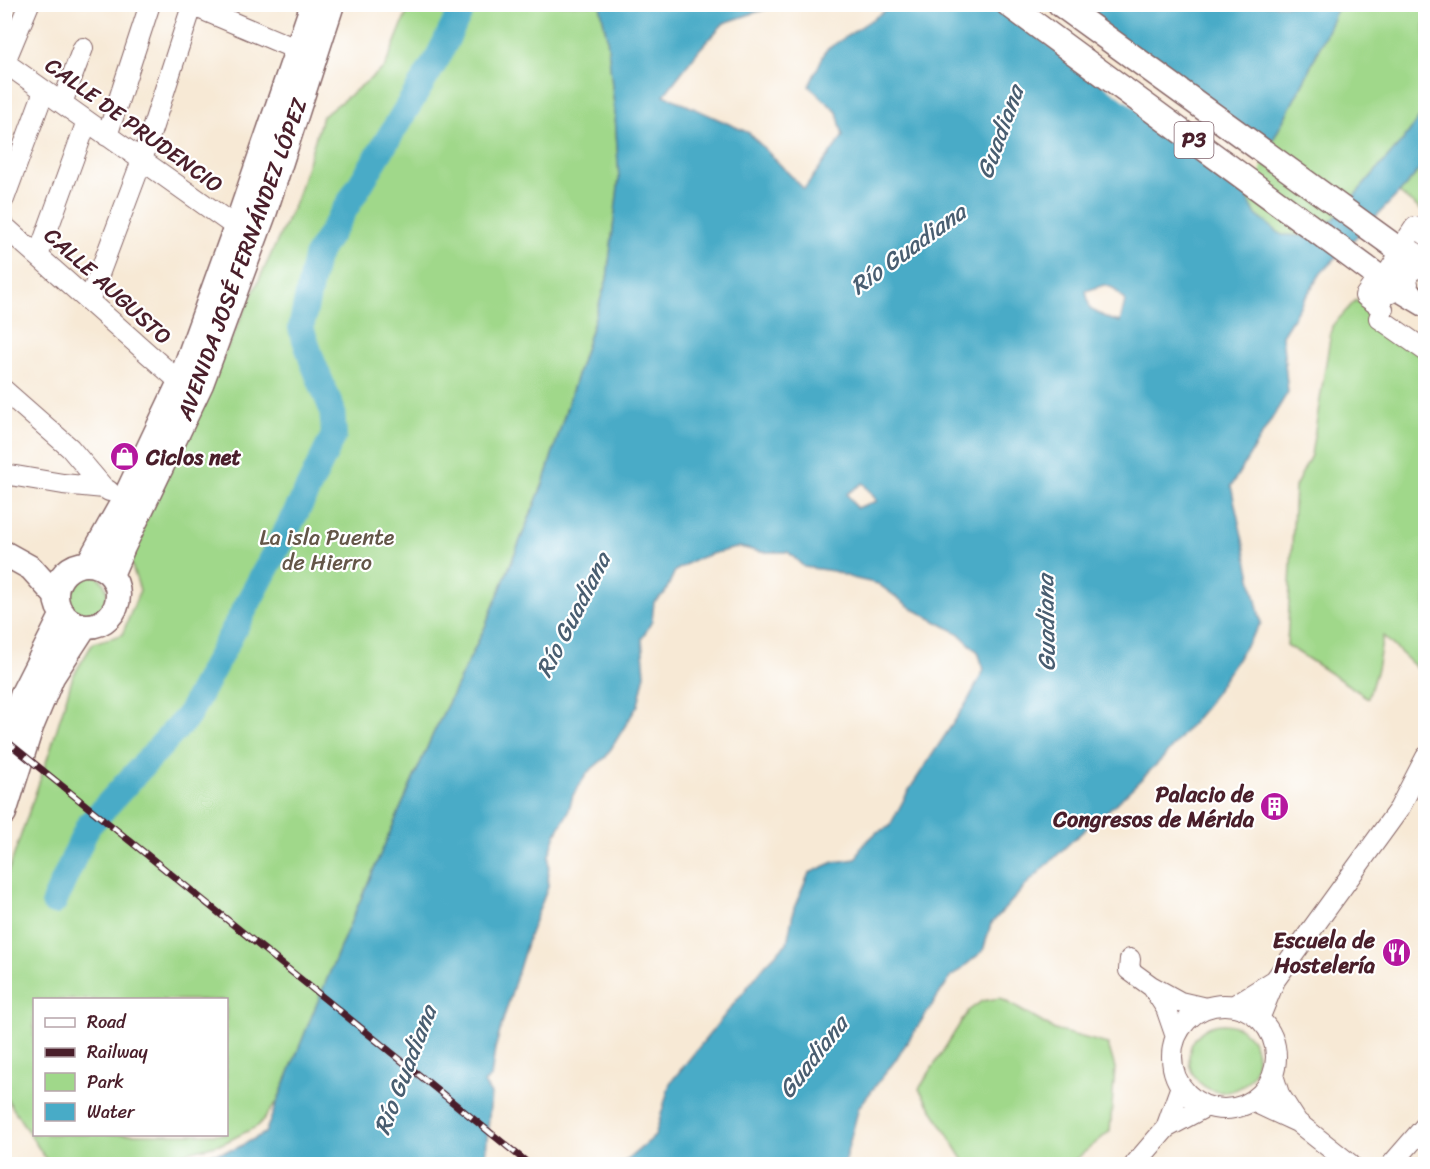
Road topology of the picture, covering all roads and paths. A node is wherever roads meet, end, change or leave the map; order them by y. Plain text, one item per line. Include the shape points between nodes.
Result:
1 (28, 4) edge
2 (150, 4) edge
3 (313, 4) edge
4 (332, 4) edge
5 (1008, 4) edge
6 (1060, 4) edge
7 (190, 5) edge
8 (83, 48) dead end
9 (298, 50) junction
10 (5, 63) edge
11 (44, 91) junction
12 (62, 103) junction
13 (87, 121) junction
14 (107, 136) junction
15 (142, 160) junction
16 (4, 199) edge
17 (4, 226) edge
18 (236, 227) junction
19 (1425, 235) edge
20 (38, 256) junction
21 (1425, 259) edge
22 (1425, 266) edge
23 (1425, 276) edge
24 (1425, 296) edge
25 (89, 301) junction
26 (1425, 305) edge
27 (1425, 314) edge
28 (1425, 351) edge
29 (180, 382) junction
30 (4, 390) edge
31 (4, 474) edge
32 (114, 494) junction
33 (4, 553) edge
34 (31, 568) junction
35 (77, 568) junction
36 (111, 575) junction
37 (59, 605) junction
38 (85, 626) junction
39 (4, 748) edge
40 (1425, 758) edge
41 (4, 813) edge
42 (1130, 959) dead end
43 (1275, 980) junction
44 (1151, 986) junction
45 (1233, 1006) junction
46 (1206, 1008) junction
47 (1259, 1019) junction
48 (1176, 1037) junction
49 (1273, 1075) junction
50 (1181, 1086) junction
51 (1252, 1101) junction
52 (1207, 1106) junction
53 (1297, 1122) junction
54 (1425, 1125) edge
55 (1166, 1128) junction
56 (1135, 1164) edge
57 (1350, 1164) edge
58 (1392, 1164) edge

1 - 10 street
2 - 14 street
3 - 9 main road, AVENIDA JOSÉ FERNÁNDEZ LÓPEZ
4 - 36 main road, AVENIDA JOSÉ FERNÁNDEZ LÓPEZ via 265,211 201,384
5 - 26 main road, P3 via 1379,277
6 - 22 main road, P3
7 - 9 street
7 - 15 street
8 - 12 street
9 - 18 main road, AVENIDA JOSÉ FERNÁNDEZ LÓPEZ
10 - 11 street, CALLE DE PRUDENCIO
11 - 12 street, CALLE DE PRUDENCIO
11 - 16 street
12 - 13 street, CALLE DE PRUDENCIO
13 - 14 street, CALLE DE PRUDENCIO
13 - 20 street
14 - 15 street, CALLE DE PRUDENCIO
15 - 18 street, CALLE DE PRUDENCIO
15 - 25 street
17 - 20 street, CALLE AUGUSTO
18 - 29 main road, AVENIDA JOSÉ FERNÁNDEZ LÓPEZ
19 - 21 street via 1415,227 1403,245
20 - 25 street, CALLE AUGUSTO
23 - 24 street via 1398,257 1389,271
25 - 29 street, CALLE AUGUSTO
27 - 28 street via 1374,283 1365,296 1383,309 1379,318
29 - 32 main road, AVENIDA JOSÉ FERNÁNDEZ LÓPEZ
30 - 32 street via 70,448
31 - 32 street
32 - 35 main road, AVENIDA JOSÉ FERNÁNDEZ LÓPEZ
33 - 34 main road
34 - 35 main road
34 - 37 main road
35 - 36 main road via 96,566
35 - 37 main road via 61,579 57,587
36 - 38 main road via 118,594 112,614 95,625
37 - 38 main road via 73,622
37 - 39 main road
38 - 41 main road via 52,677 31,727
40 - 43 street via 1399,809
42 - 44 street via 1128,970
43 - 45 street
43 - 47 street
44 - 46 street via 1180,1002
44 - 48 street via 1166,1008
45 - 46 street
45 - 47 street
46 - 48 street via 1193,1015
47 - 49 street via 1273,1039
48 - 50 street via 1172,1054
49 - 51 street via 1265,1090
49 - 53 street via 1279,1094
50 - 52 street
50 - 55 street
51 - 52 street via 1222,1109
51 - 53 street
52 - 55 street
53 - 57 street
54 - 58 street
55 - 56 street

